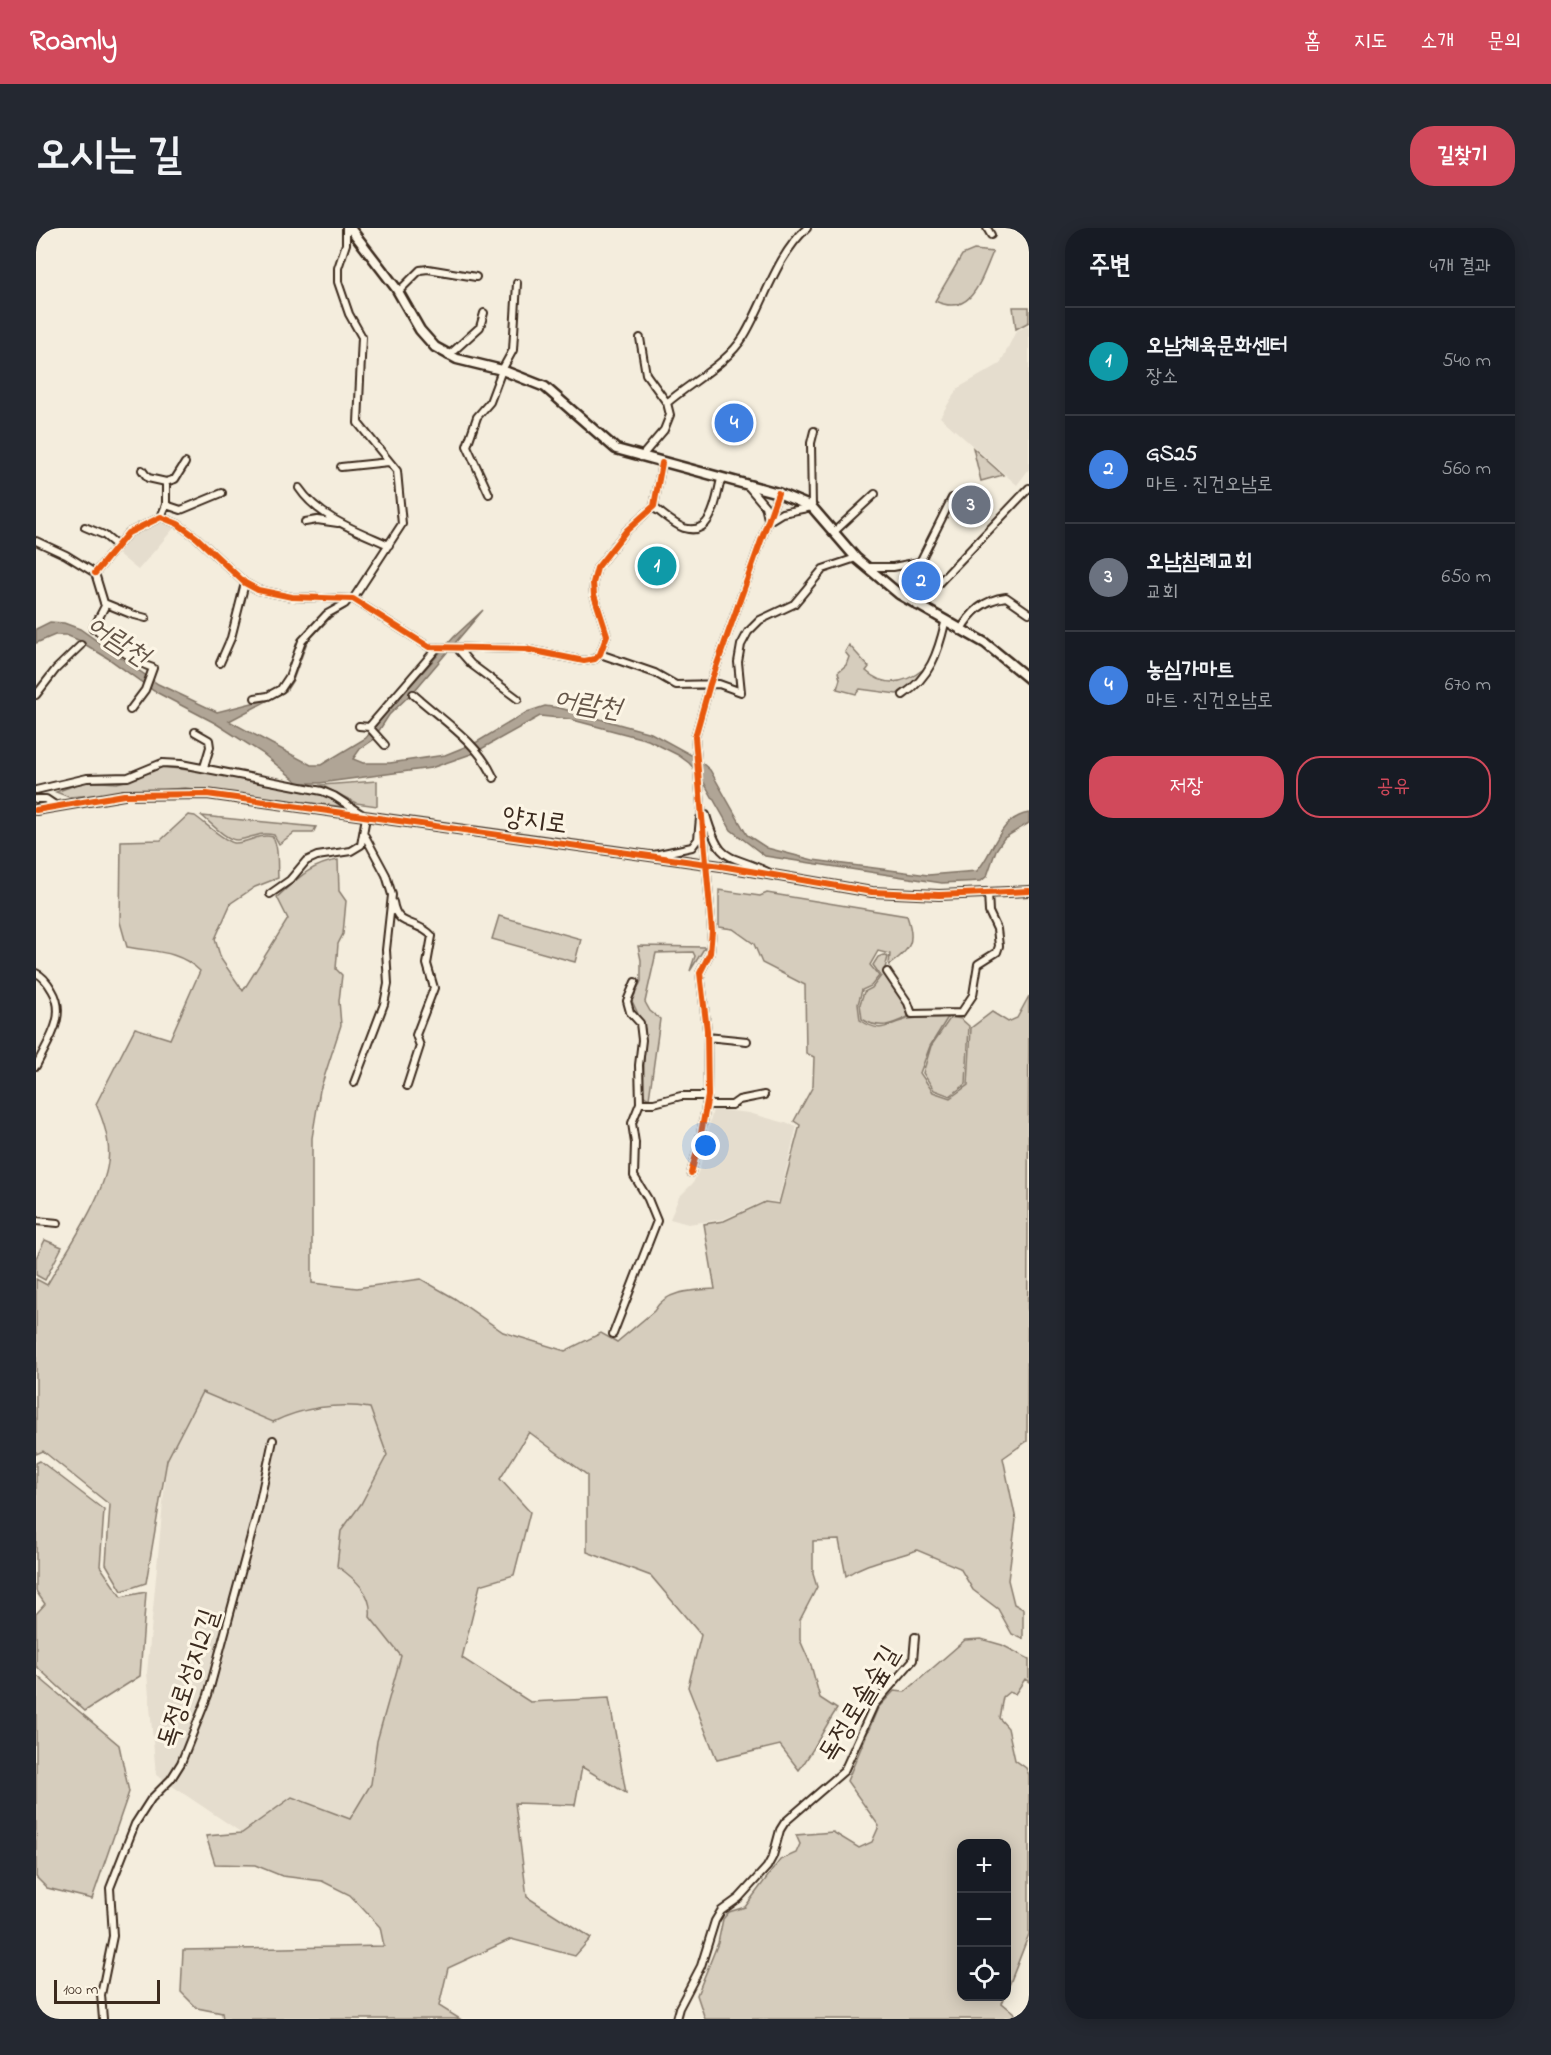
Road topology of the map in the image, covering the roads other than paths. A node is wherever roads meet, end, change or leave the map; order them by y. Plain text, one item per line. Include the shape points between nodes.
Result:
1 (348, 228) edge
2 (807, 228) edge
3 (987, 228) edge
4 (991, 235) dead end
5 (476, 277) dead end
6 (517, 283) dead end
7 (398, 292) junction
8 (484, 313) dead end
9 (640, 338) dead end
10 (448, 356) junction
11 (502, 370) junction
12 (667, 403) junction
13 (814, 431) dead end
14 (640, 457) junction
15 (389, 462) junction
16 (185, 463) dead end
17 (662, 463) junction
18 (341, 467) dead end
19 (142, 470) dead end
20 (721, 479) junction
21 (166, 482) junction
22 (748, 486) junction
23 (299, 488) dead end
24 (1029, 488) edge
25 (222, 493) dead end
26 (778, 493) junction
27 (489, 494) dead end
28 (875, 494) dead end
29 (952, 498) dead end
30 (166, 505) junction
31 (653, 507) junction
32 (812, 507) junction
33 (161, 517) junction
34 (305, 522) dead end
35 (768, 522) junction
36 (341, 524) junction
37 (85, 527) dead end
38 (835, 531) junction
39 (36, 541) edge
40 (116, 545) junction
41 (389, 545) junction
42 (856, 558) junction
43 (866, 567) junction
44 (95, 573) junction
45 (245, 583) junction
46 (351, 599) junction
47 (105, 603) junction
48 (916, 606) junction
49 (1029, 613) edge
50 (146, 618) dead end
51 (945, 623) junction
52 (960, 631) junction
53 (81, 645) dead end
54 (438, 647) junction
55 (455, 648) junction
56 (600, 654) junction
57 (220, 663) dead end
58 (1029, 679) edge
59 (710, 684) junction
60 (413, 694) dead end
61 (903, 695) dead end
62 (36, 696) edge
63 (255, 698) dead end
64 (518, 699) dead end
65 (130, 710) dead end
66 (359, 726) dead end
67 (369, 727) junction
68 (195, 732) dead end
69 (385, 745) dead end
70 (204, 766) junction
71 (494, 778) dead end
72 (36, 790) edge
73 (36, 799) edge
74 (702, 800) junction
75 (55, 805) junction
76 (36, 810) edge
77 (366, 817) junction
78 (364, 836) junction
79 (649, 856) junction
80 (708, 865) junction
81 (778, 876) junction
82 (1029, 891) edge
83 (988, 892) junction
84 (270, 894) dead end
85 (392, 895) junction
86 (887, 972) dead end
87 (36, 973) edge
88 (635, 982) dead end
89 (707, 1037) junction
90 (747, 1041) dead end
91 (36, 1066) edge
92 (354, 1083) dead end
93 (407, 1086) dead end
94 (764, 1095) dead end
95 (708, 1096) junction
96 (640, 1103) junction
97 (706, 1105) junction
98 (691, 1173) dead end
99 (36, 1221) edge
100 (58, 1223) dead end
101 (613, 1334) dead end
102 (273, 1440) dead end
103 (915, 1638) dead end
104 (103, 2019) edge
105 (676, 2019) edge

1 - 7 main road
1 - 15 street via 338,282 362,337 358,423
2 - 12 street via 769,284 744,337
3 - 4 street
5 - 7 street via 420,270
6 - 11 street via 513,350
7 - 10 main road via 427,340
8 - 10 street via 480,327
9 - 12 street via 646,374
10 - 11 main road
11 - 14 main road via 545,387 605,441
11 - 27 street via 490,402 477,417 467,446
12 - 14 street via 670,415 664,430
13 - 32 street
14 - 17 main road
15 - 18 street
15 - 41 street via 397,471 402,524
16 - 21 street via 175,479
17 - 20 main road
17 - 31 street
19 - 21 street via 148,478
20 - 22 main road
20 - 31 street via 709,521 700,527 685,528
21 - 30 street
22 - 26 main road
22 - 35 street via 765,506
23 - 36 street
24 - 48 street
25 - 30 street via 181,510
26 - 32 main road
26 - 35 street
28 - 38 street
29 - 43 street via 920,562
30 - 33 street
31 - 56 street via 626,531 597,568 594,595 607,635
32 - 35 street via 782,513
32 - 38 main road
33 - 40 street via 128,533
33 - 45 street via 197,538
34 - 36 street
35 - 59 street
36 - 41 street
37 - 40 street
38 - 42 main road
39 - 44 street
40 - 44 street
41 - 46 street
42 - 43 main road
42 - 59 street via 823,569 794,604 760,620 748,632 738,662 741,692
43 - 48 main road
44 - 47 street
45 - 46 street via 292,597
45 - 57 street via 231,638
46 - 54 street via 421,644
46 - 63 street via 327,614 302,641 290,677 281,689
47 - 50 street
47 - 65 street via 93,628 138,664 153,668 145,690
48 - 51 main road
49 - 52 street via 1006,597 994,598 971,614
51 - 52 main road
51 - 61 street via 930,669 922,681
52 - 58 main road via 985,643
53 - 62 street
54 - 55 street
54 - 67 street
55 - 56 street via 525,649 584,661
55 - 64 street
56 - 59 street via 655,673 676,685
59 - 74 street via 695,737
60 - 71 street via 471,740
66 - 67 street
67 - 69 street
68 - 70 street via 208,740 210,747
70 - 72 street via 162,763 128,777 87,778
70 - 77 street via 322,791
73 - 75 street via 46,799
74 - 79 street via 695,845
74 - 80 street
74 - 81 street via 713,840 721,853
75 - 76 street, 양지로
75 - 77 street, 양지로 via 124,795 207,794
77 - 78 street
77 - 79 street, 양지로
78 - 84 street via 362,845 351,851 306,861 290,880
78 - 85 street via 386,875
79 - 80 street, 양지로
80 - 81 street, 양지로
80 - 89 street via 712,931 710,953 700,973
81 - 83 street, 양지로 via 895,894
82 - 83 street, 양지로
83 - 86 street via 989,912 999,946 997,952 978,964 973,995 962,1013 912,1014
85 - 92 street via 384,1004
85 - 93 street via 394,913 400,920 432,936 427,964 434,988 416,1035 420,1046
87 - 91 street via 60,1002 60,1013
88 - 96 street via 627,1001 642,1031
89 - 90 street
89 - 95 street
94 - 97 street via 732,1105
95 - 96 street
95 - 97 street
96 - 101 street via 632,1123 634,1176 657,1221
97 - 98 street
99 - 100 street
102 - 104 street, 독정로성지2길 via 208,1695 181,1763 135,1824 110,1888 113,1936 101,1995
103 - 105 street, 독정로솔숲길 via 913,1660 874,1705 844,1771 785,1822 767,1867 739,1898 721,1911

